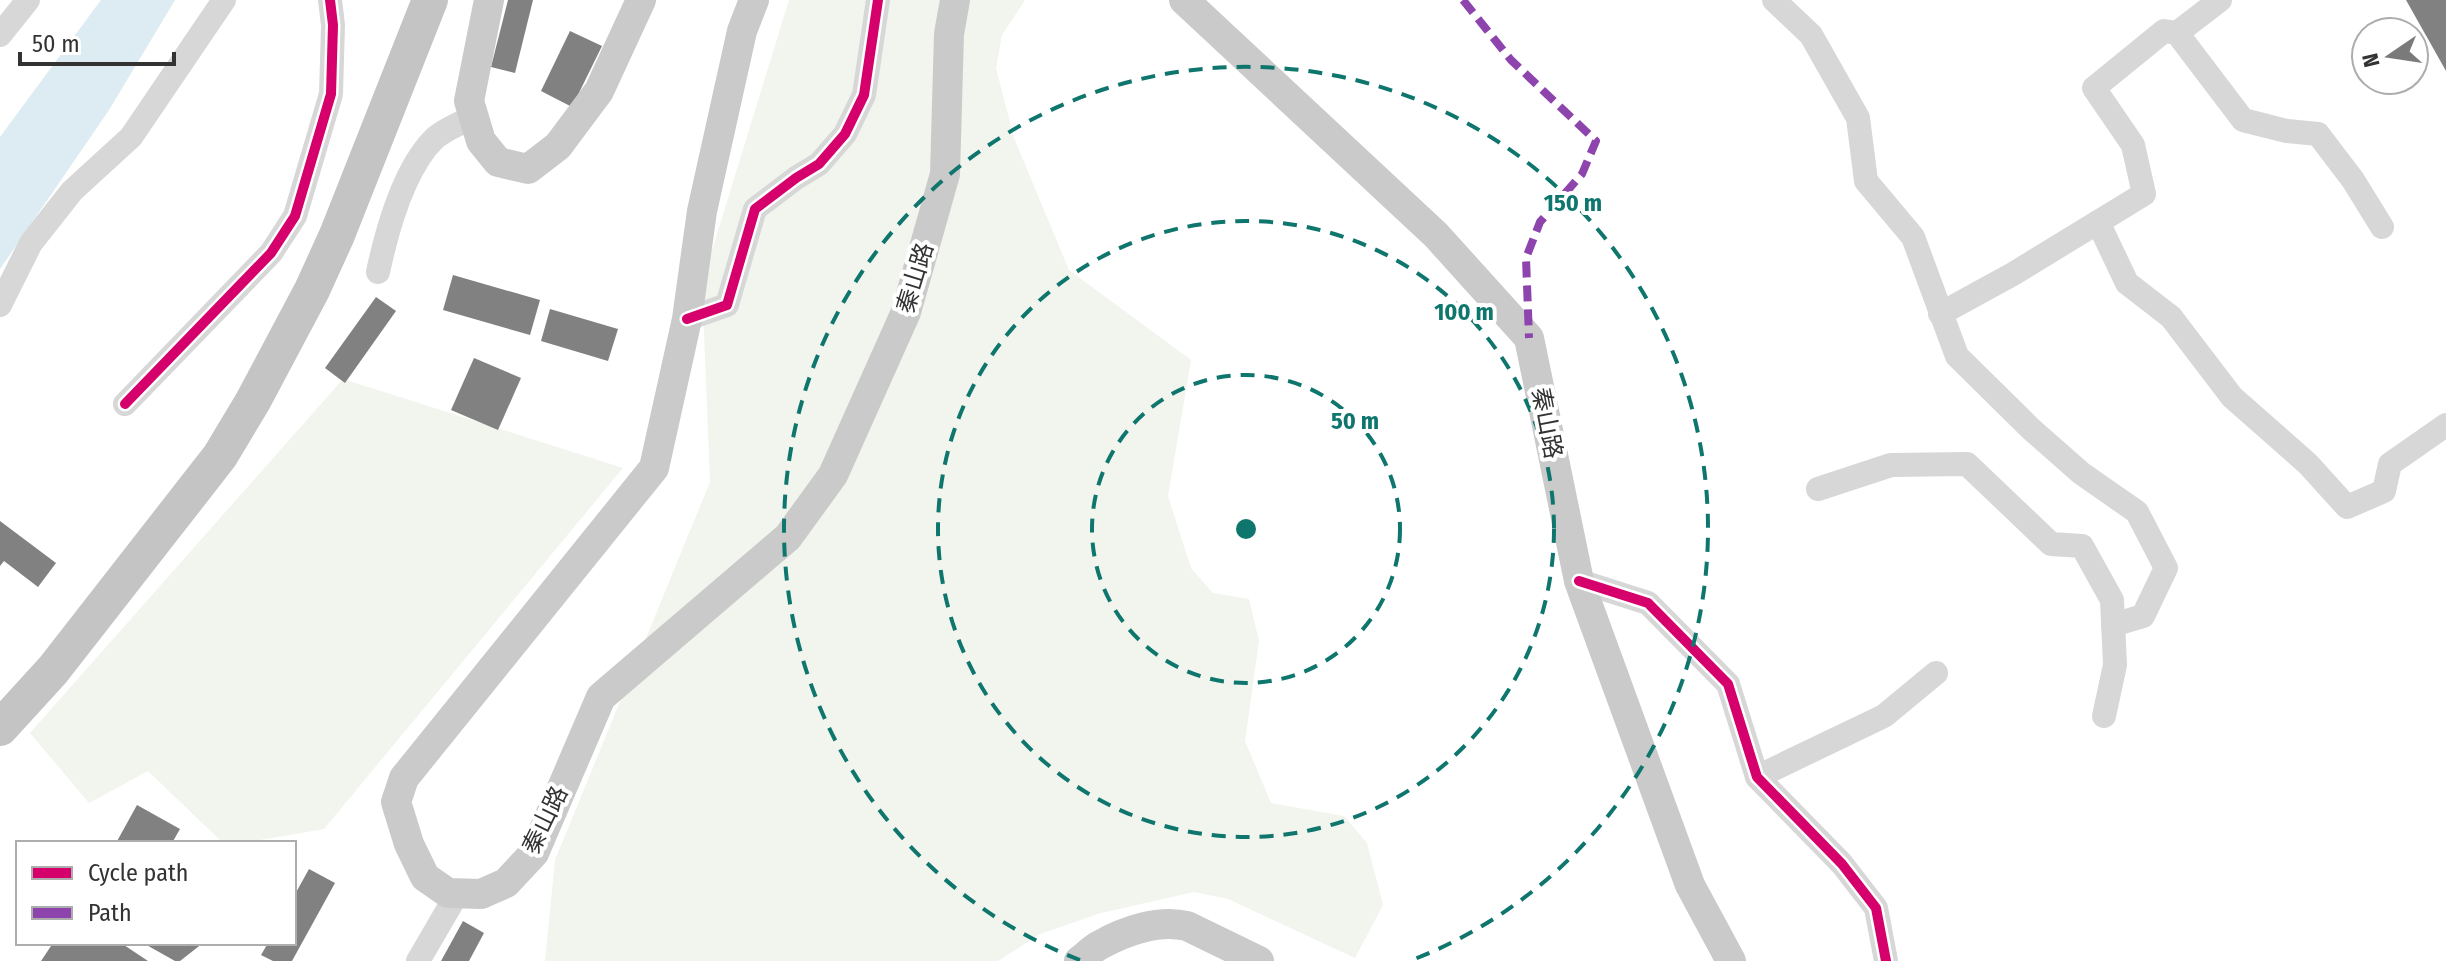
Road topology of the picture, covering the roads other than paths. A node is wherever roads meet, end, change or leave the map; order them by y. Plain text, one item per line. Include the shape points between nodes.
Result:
1 (28, 0) edge
2 (224, 0) edge
3 (330, 0) edge
4 (410, 0) edge
5 (430, 0) edge
6 (489, 0) edge
7 (641, 0) edge
8 (754, 0) edge
9 (878, 0) edge
10 (955, 0) edge
11 (1184, 0) edge
12 (1774, 0) edge
13 (2220, 0) edge
14 (2177, 33) junction
15 (0, 35) edge
16 (474, 116) junction
17 (2098, 222) junction
18 (2382, 227) dead end
19 (378, 272) dead end
20 (0, 305) edge
21 (1940, 314) junction
22 (687, 319) junction
23 (125, 404) dead end
24 (2446, 425) edge
25 (1818, 489) dead end
26 (1579, 581) junction
27 (2113, 625) junction
28 (1936, 673) dead end
29 (0, 701) edge
30 (2104, 716) dead end
31 (0, 728) edge
32 (1757, 777) junction
33 (457, 894) junction
34 (418, 961) edge
35 (1079, 961) edge
36 (1259, 961) edge
37 (1731, 961) edge
38 (1886, 961) edge

1 - 15 street
2 - 20 street via 131,137 72,191 31,243
3 - 23 street via 331,94 295,216 271,253
4 - 29 highway via 321,228 237,392 205,445 39,659
5 - 31 highway via 337,235 253,401 220,456 53,670
6 - 16 main road via 469,101
7 - 16 main road via 599,91 558,146 528,169 498,162 481,141
8 - 22 main road via 742,31 702,211
9 - 22 street via 864,95 845,134 819,164 755,209 727,305
10 - 33 main road, 秦山路 via 949,34 945,174 906,312 833,475 788,537 601,697 534,853 506,883 481,894
11 - 26 main road, 秦山路 via 1436,235 1529,338
12 - 21 street via 1811,35 1858,118 1866,181 1913,237
13 - 14 street
14 - 17 street via 2164,31 2094,88 2133,145 2144,194
14 - 18 street via 2243,120 2318,134
16 - 19 street via 436,137 413,168
17 - 21 street
17 - 24 street via 2127,283 2171,317 2232,397 2308,464 2347,507 2384,491 2390,464
21 - 27 street via 1957,356 2081,473 2137,512 2166,568 2143,616
22 - 33 main road via 654,468 404,778 396,802 409,844 425,877
25 - 27 street via 1891,465 1967,464 2051,544 2082,546 2112,600
26 - 32 street via 1648,603 1728,684
26 - 37 main road, 秦山路 via 1690,885
27 - 30 street via 2115,665
28 - 32 street via 1884,716
32 - 38 street via 1842,864 1876,908
33 - 34 street
35 - 36 main road via 1097,946 1143,927 1176,923

